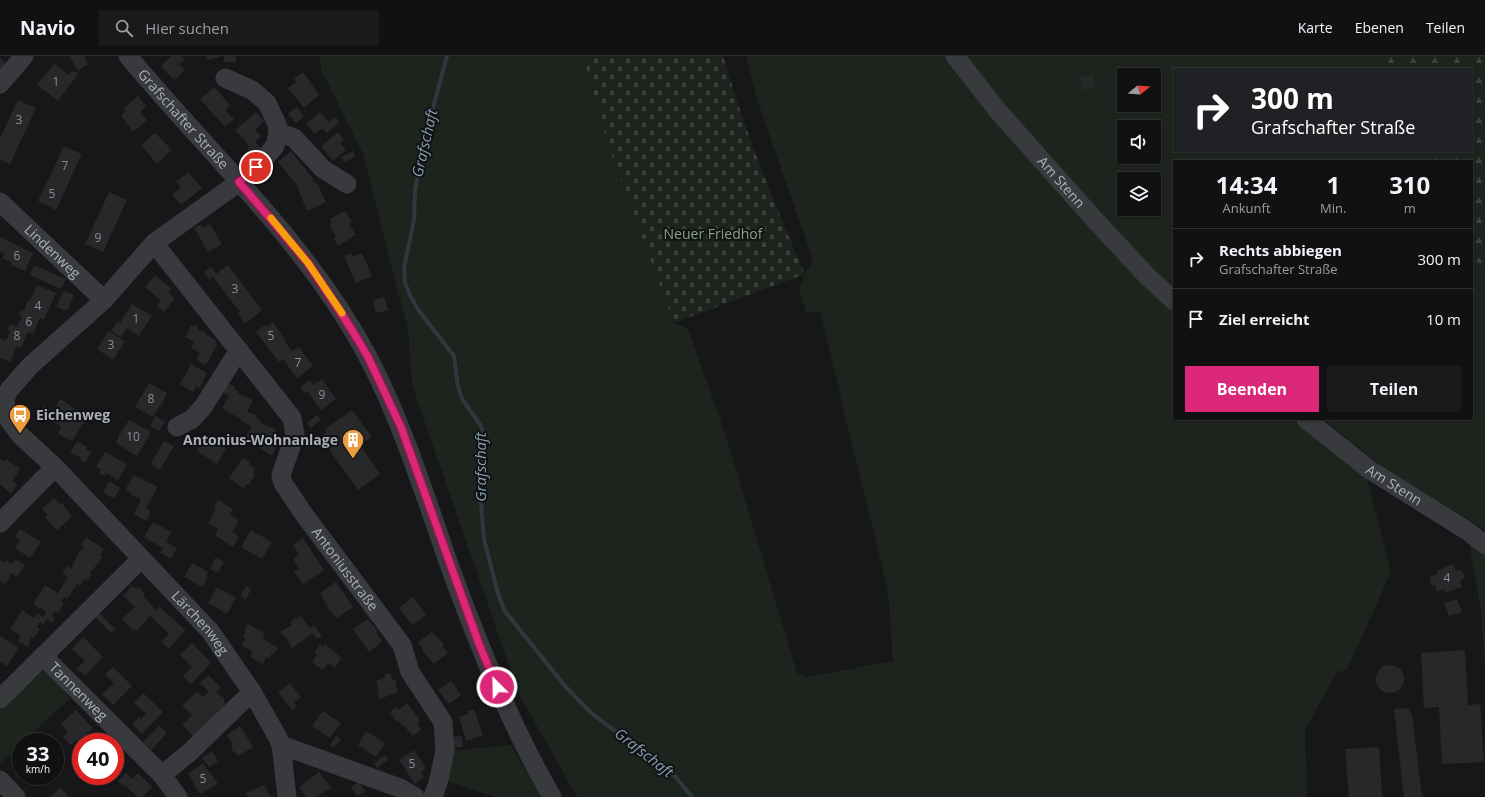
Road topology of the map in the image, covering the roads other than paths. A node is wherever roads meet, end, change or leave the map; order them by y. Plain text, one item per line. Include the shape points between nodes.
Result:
1 (24, 56) edge
2 (128, 56) edge
3 (955, 56) edge
4 (225, 78) dead end
5 (0, 84) edge
6 (278, 132) junction
7 (239, 182) junction
8 (347, 184) dead end
9 (0, 202) edge
10 (154, 243) junction
11 (104, 300) junction
12 (1173, 300) edge
13 (239, 350) junction
14 (1307, 420) edge
15 (177, 427) dead end
16 (55, 467) junction
17 (0, 523) edge
18 (1485, 545) edge
19 (141, 559) junction
20 (43, 656) junction
21 (252, 692) junction
22 (0, 699) edge
23 (281, 745) junction
24 (162, 775) junction
25 (0, 780) edge
26 (16, 797) edge
27 (178, 797) edge
28 (287, 797) edge
29 (415, 797) edge
30 (433, 797) edge
31 (552, 797) edge

1 - 5 street
2 - 7 street, Grafschafter Straße
3 - 12 street, Am Stenn via 998,111 1094,219
4 - 6 street via 259,95 272,110
6 - 7 street, Grafschafter Straße via 275,146 270,153
6 - 8 street via 294,138 322,169
7 - 10 street
7 - 31 street, Grafschafter Straße via 308,263 368,357 401,427 479,644 510,715
9 - 11 street, Lindenweg
10 - 11 street
10 - 13 street, Antoniusstraße
11 - 16 street via 30,366 9,390 5,399 6,411 15,428
13 - 15 street via 197,415
13 - 30 street, Antoniusstraße via 288,412 293,423 295,435 282,468 283,483 402,645 410,672 443,722 445,751
14 - 18 street, Am Stenn via 1370,470 1469,532
16 - 17 street
16 - 19 street
19 - 20 street
19 - 21 street, Lärchenweg via 198,617
20 - 22 street
20 - 24 street, Tannenweg
21 - 23 street, Lärchenweg
21 - 24 street via 190,752
23 - 28 street, Lärchenweg
23 - 29 street via 400,788
24 - 27 street, Tannenweg
25 - 26 street

